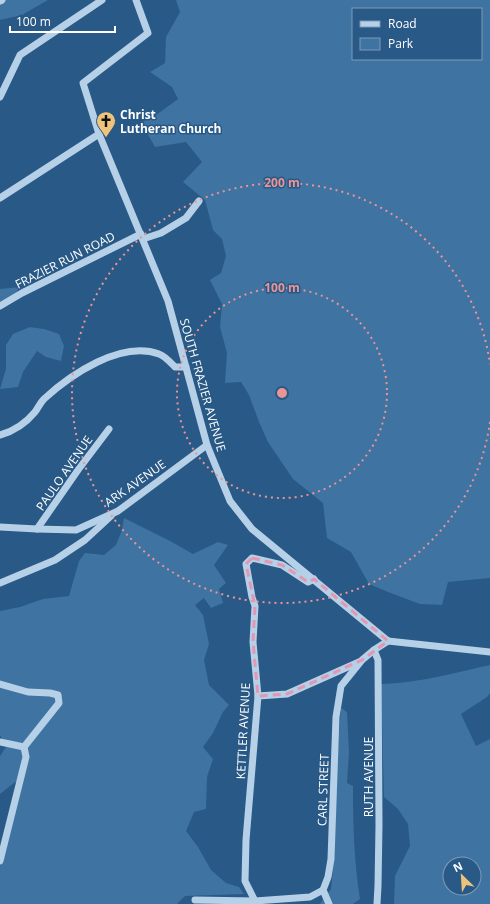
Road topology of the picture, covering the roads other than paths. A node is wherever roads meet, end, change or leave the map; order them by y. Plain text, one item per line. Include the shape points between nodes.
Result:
1 (102, 0) edge
2 (136, 0) edge
3 (0, 97) edge
4 (99, 134) junction
5 (0, 198) edge
6 (199, 201) dead end
7 (142, 237) junction
8 (0, 306) edge
9 (186, 367) junction
10 (109, 429) dead end
11 (0, 435) edge
12 (207, 446) junction
13 (118, 511) junction
14 (0, 526) edge
15 (38, 529) junction
16 (314, 579) junction
17 (0, 583) edge
18 (388, 641) junction
19 (374, 650) junction
20 (490, 652) edge
21 (362, 660) junction
22 (0, 684) edge
23 (258, 696) junction
24 (0, 742) edge
25 (24, 747) junction
26 (0, 861) edge
27 (323, 890) junction
28 (195, 900) dead end
29 (301, 901) edge
30 (255, 902) edge
31 (329, 904) edge
32 (377, 904) edge

1 - 3 street via 20,55
2 - 4 street, SOUTH FRAZIER AVENUE via 148,33 83,83
4 - 5 street
4 - 7 street, SOUTH FRAZIER AVENUE
6 - 7 street, FRAZIER RUN ROAD via 186,218 161,233
7 - 8 street, FRAZIER RUN ROAD via 22,293
7 - 9 street, SOUTH FRAZIER AVENUE via 168,301
9 - 11 street via 175,367 160,354 138,350 108,358 84,368 42,400 27,421 12,432
9 - 12 street, SOUTH FRAZIER AVENUE
10 - 15 street, PAULO AVENUE
12 - 13 street, ARK AVENUE
12 - 16 street, SOUTH FRAZIER AVENUE via 230,501 252,529
13 - 15 street, ARK AVENUE via 76,530
13 - 17 street via 85,540 55,560
14 - 15 street, ARK AVENUE
16 - 18 street, SOUTH FRAZIER AVENUE
16 - 23 street, KETTLER AVENUE via 308,582 282,565 252,558 246,564 255,606 254,642
18 - 19 street, CARL STREET
18 - 20 street
19 - 21 street, CARL STREET
19 - 32 street, RUTH AVENUE via 378,660
21 - 23 street via 287,694
21 - 27 street, CARL STREET via 341,686 336,717 331,859
22 - 25 street via 28,692 58,695 59,703
23 - 30 street, KETTLER AVENUE via 245,881
24 - 25 street
25 - 26 street via 26,757
27 - 29 street
27 - 31 street
28 - 30 street
29 - 30 street

